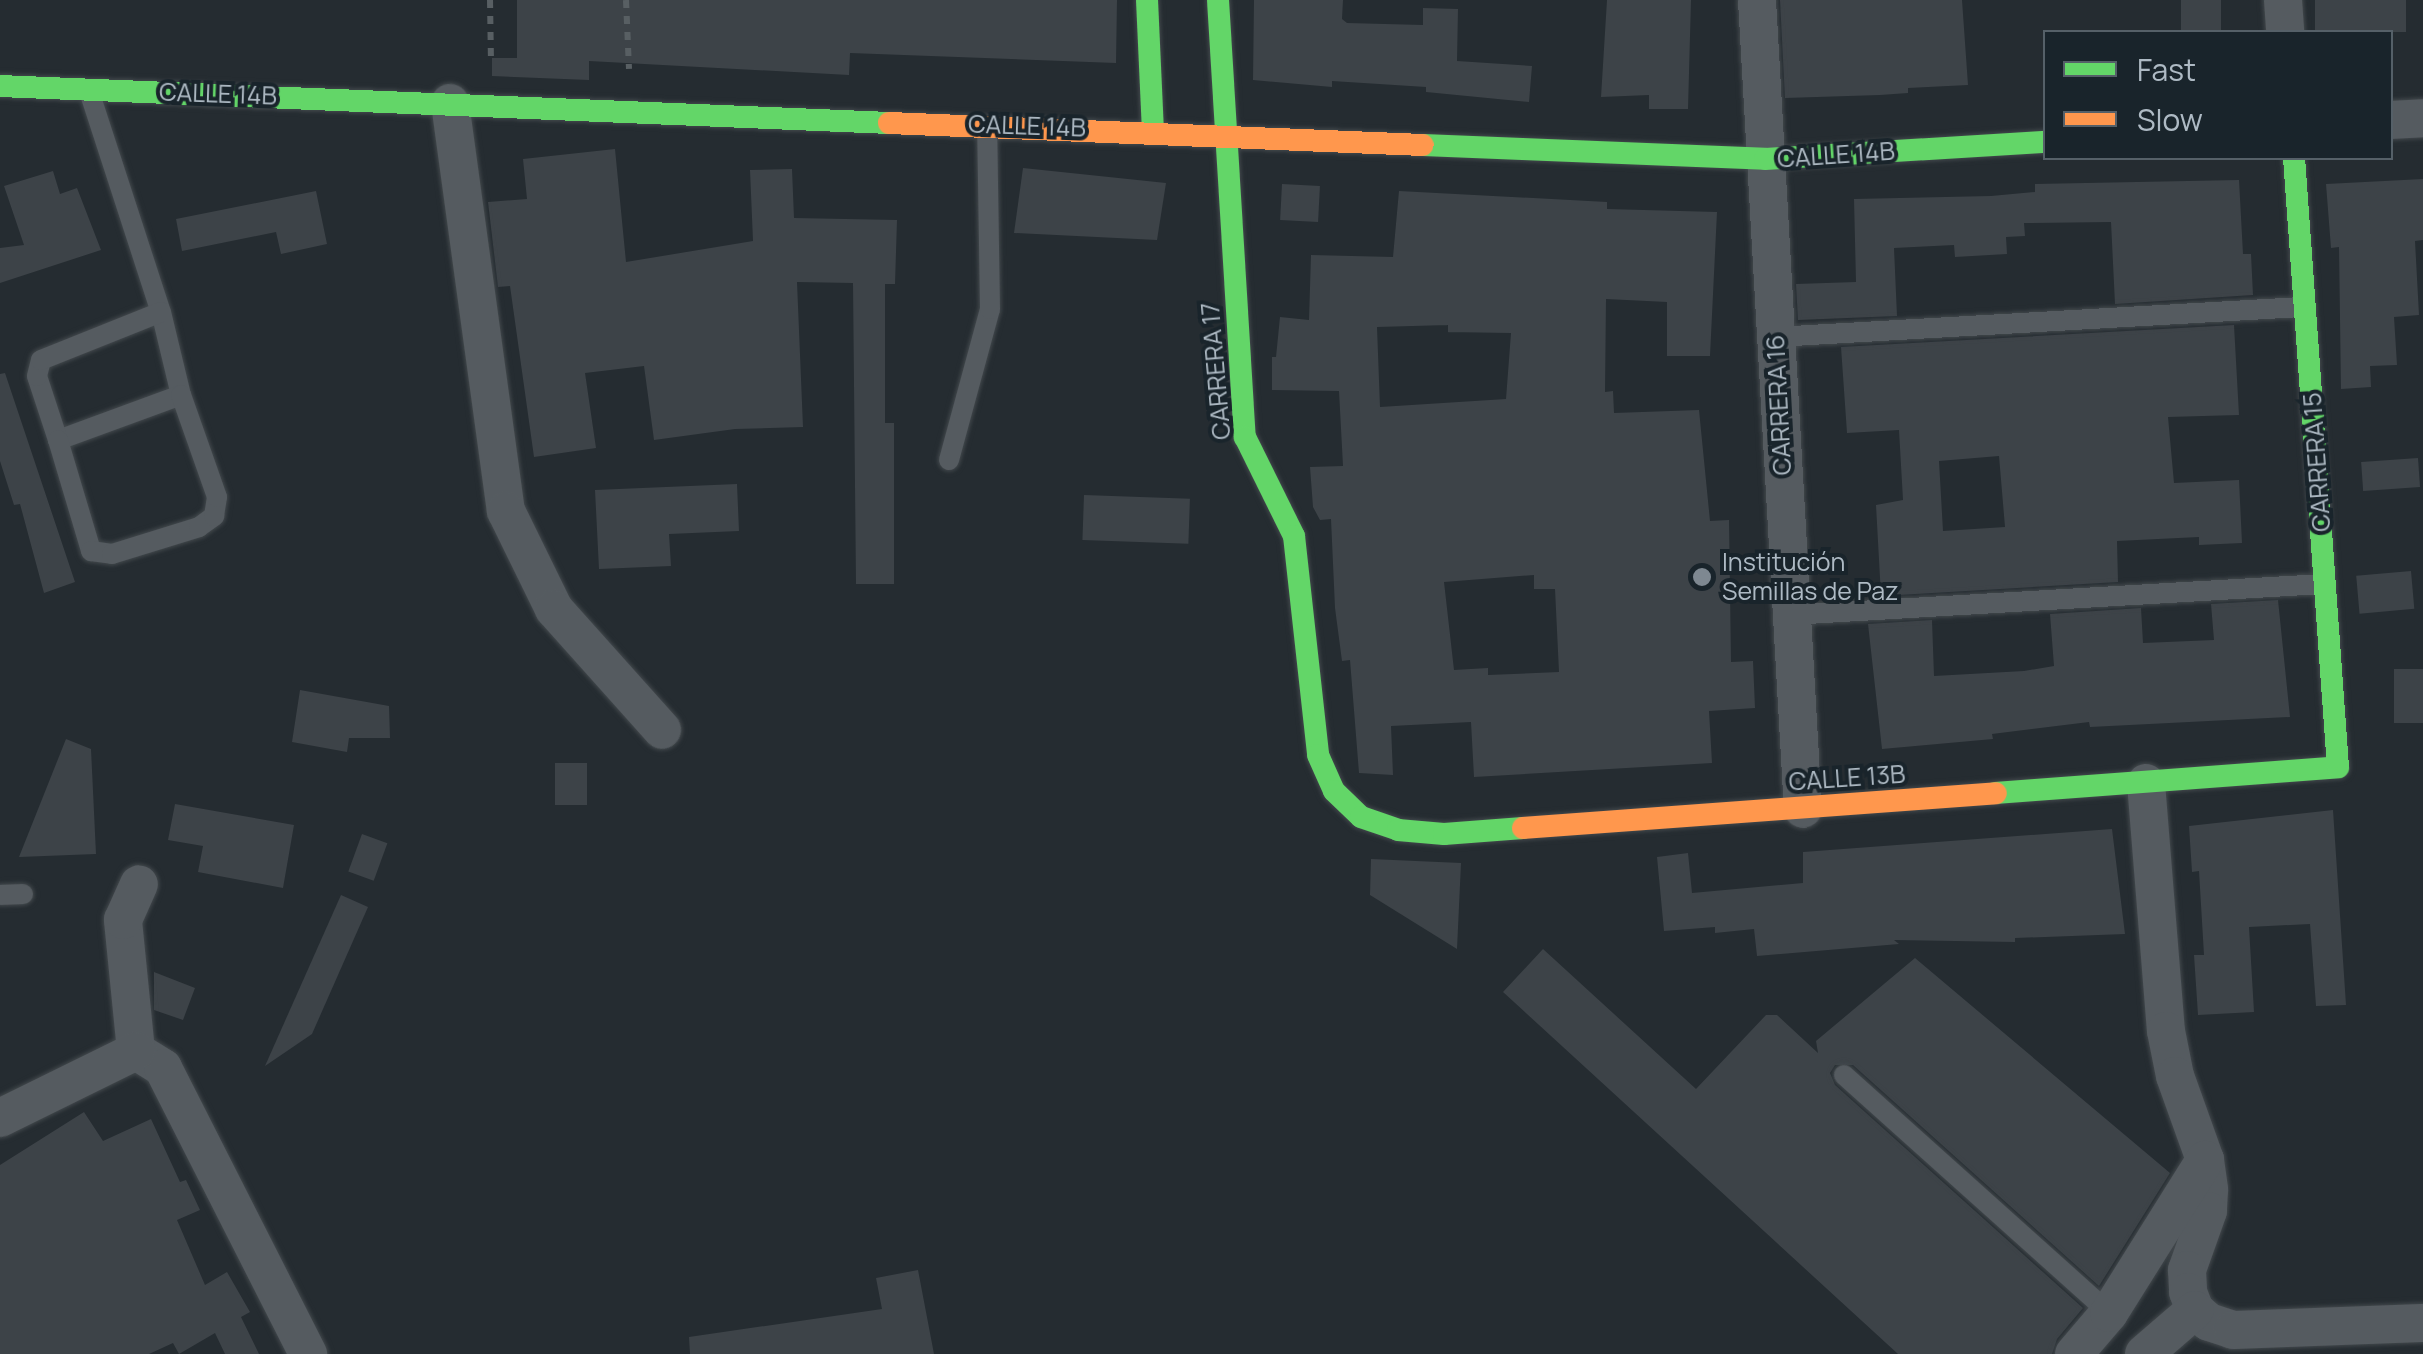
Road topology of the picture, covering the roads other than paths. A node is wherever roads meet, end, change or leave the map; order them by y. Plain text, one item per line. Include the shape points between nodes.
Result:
1 (1147, 0) edge
2 (1218, 0) edge
3 (1757, 0) edge
4 (2283, 0) edge
5 (2285, 30) edge
6 (3, 88) edge
7 (88, 89) junction
8 (450, 104) junction
9 (2423, 118) edge
10 (2393, 120) edge
11 (987, 124) junction
12 (1153, 131) junction
13 (1226, 134) junction
14 (2043, 142) edge
15 (1765, 159) junction
16 (2294, 160) edge
17 (2306, 307) junction
18 (161, 312) junction
19 (1775, 337) junction
20 (180, 395) junction
21 (58, 440) junction
22 (950, 460) dead end
23 (2325, 584) junction
24 (1790, 615) junction
25 (662, 730) dead end
26 (2338, 767) joint
27 (2146, 782) junction
28 (1803, 810) junction
29 (1361, 816) joint
30 (139, 884) dead end
31 (23, 894) dead end
32 (0, 895) edge
33 (136, 1052) junction
34 (1844, 1075) dead end
35 (0, 1118) edge
36 (2205, 1160) junction
37 (2195, 1310) junction
38 (2109, 1314) junction
39 (2423, 1324) edge
40 (308, 1354) edge
41 (2074, 1354) edge
42 (2144, 1354) edge

1 - 12 street
2 - 13 street, CARRERA 17
3 - 15 street, CARRERA 16
4 - 5 street
6 - 7 street, CALLE 14B
7 - 8 street, CALLE 14B
7 - 18 lane
8 - 11 street, CALLE 14B
8 - 25 street via 506,511 554,609
9 - 10 street
11 - 12 street, CALLE 14B
11 - 22 lane via 990,310
12 - 13 street, CALLE 14B
13 - 15 street, CALLE 14B
13 - 29 street, CARRERA 17 via 1246,437 1294,536 1318,754 1334,792
14 - 15 street, CALLE 14B
15 - 19 street, CARRERA 16
16 - 17 street, CARRERA 15
17 - 19 lane
17 - 23 street, CARRERA 15
18 - 20 lane
18 - 21 lane via 41,360 37,376
19 - 24 street, CARRERA 16
20 - 21 lane
20 - 21 lane via 216,497 214,516 199,527 112,554 92,552
23 - 24 lane
23 - 26 street, CARRERA 15
24 - 28 street, CARRERA 16
26 - 27 street, CALLE 13B
27 - 28 street, CALLE 13B
27 - 36 street via 2166,1030
28 - 29 street, CALLE 13B via 1444,834 1398,830
30 - 33 street via 122,920
31 - 32 lane
33 - 35 street
33 - 40 street via 163,1068
34 - 38 lane
36 - 37 street via 2208,1212 2187,1270
36 - 38 street
37 - 39 street via 2234,1330
37 - 42 street
38 - 41 street

